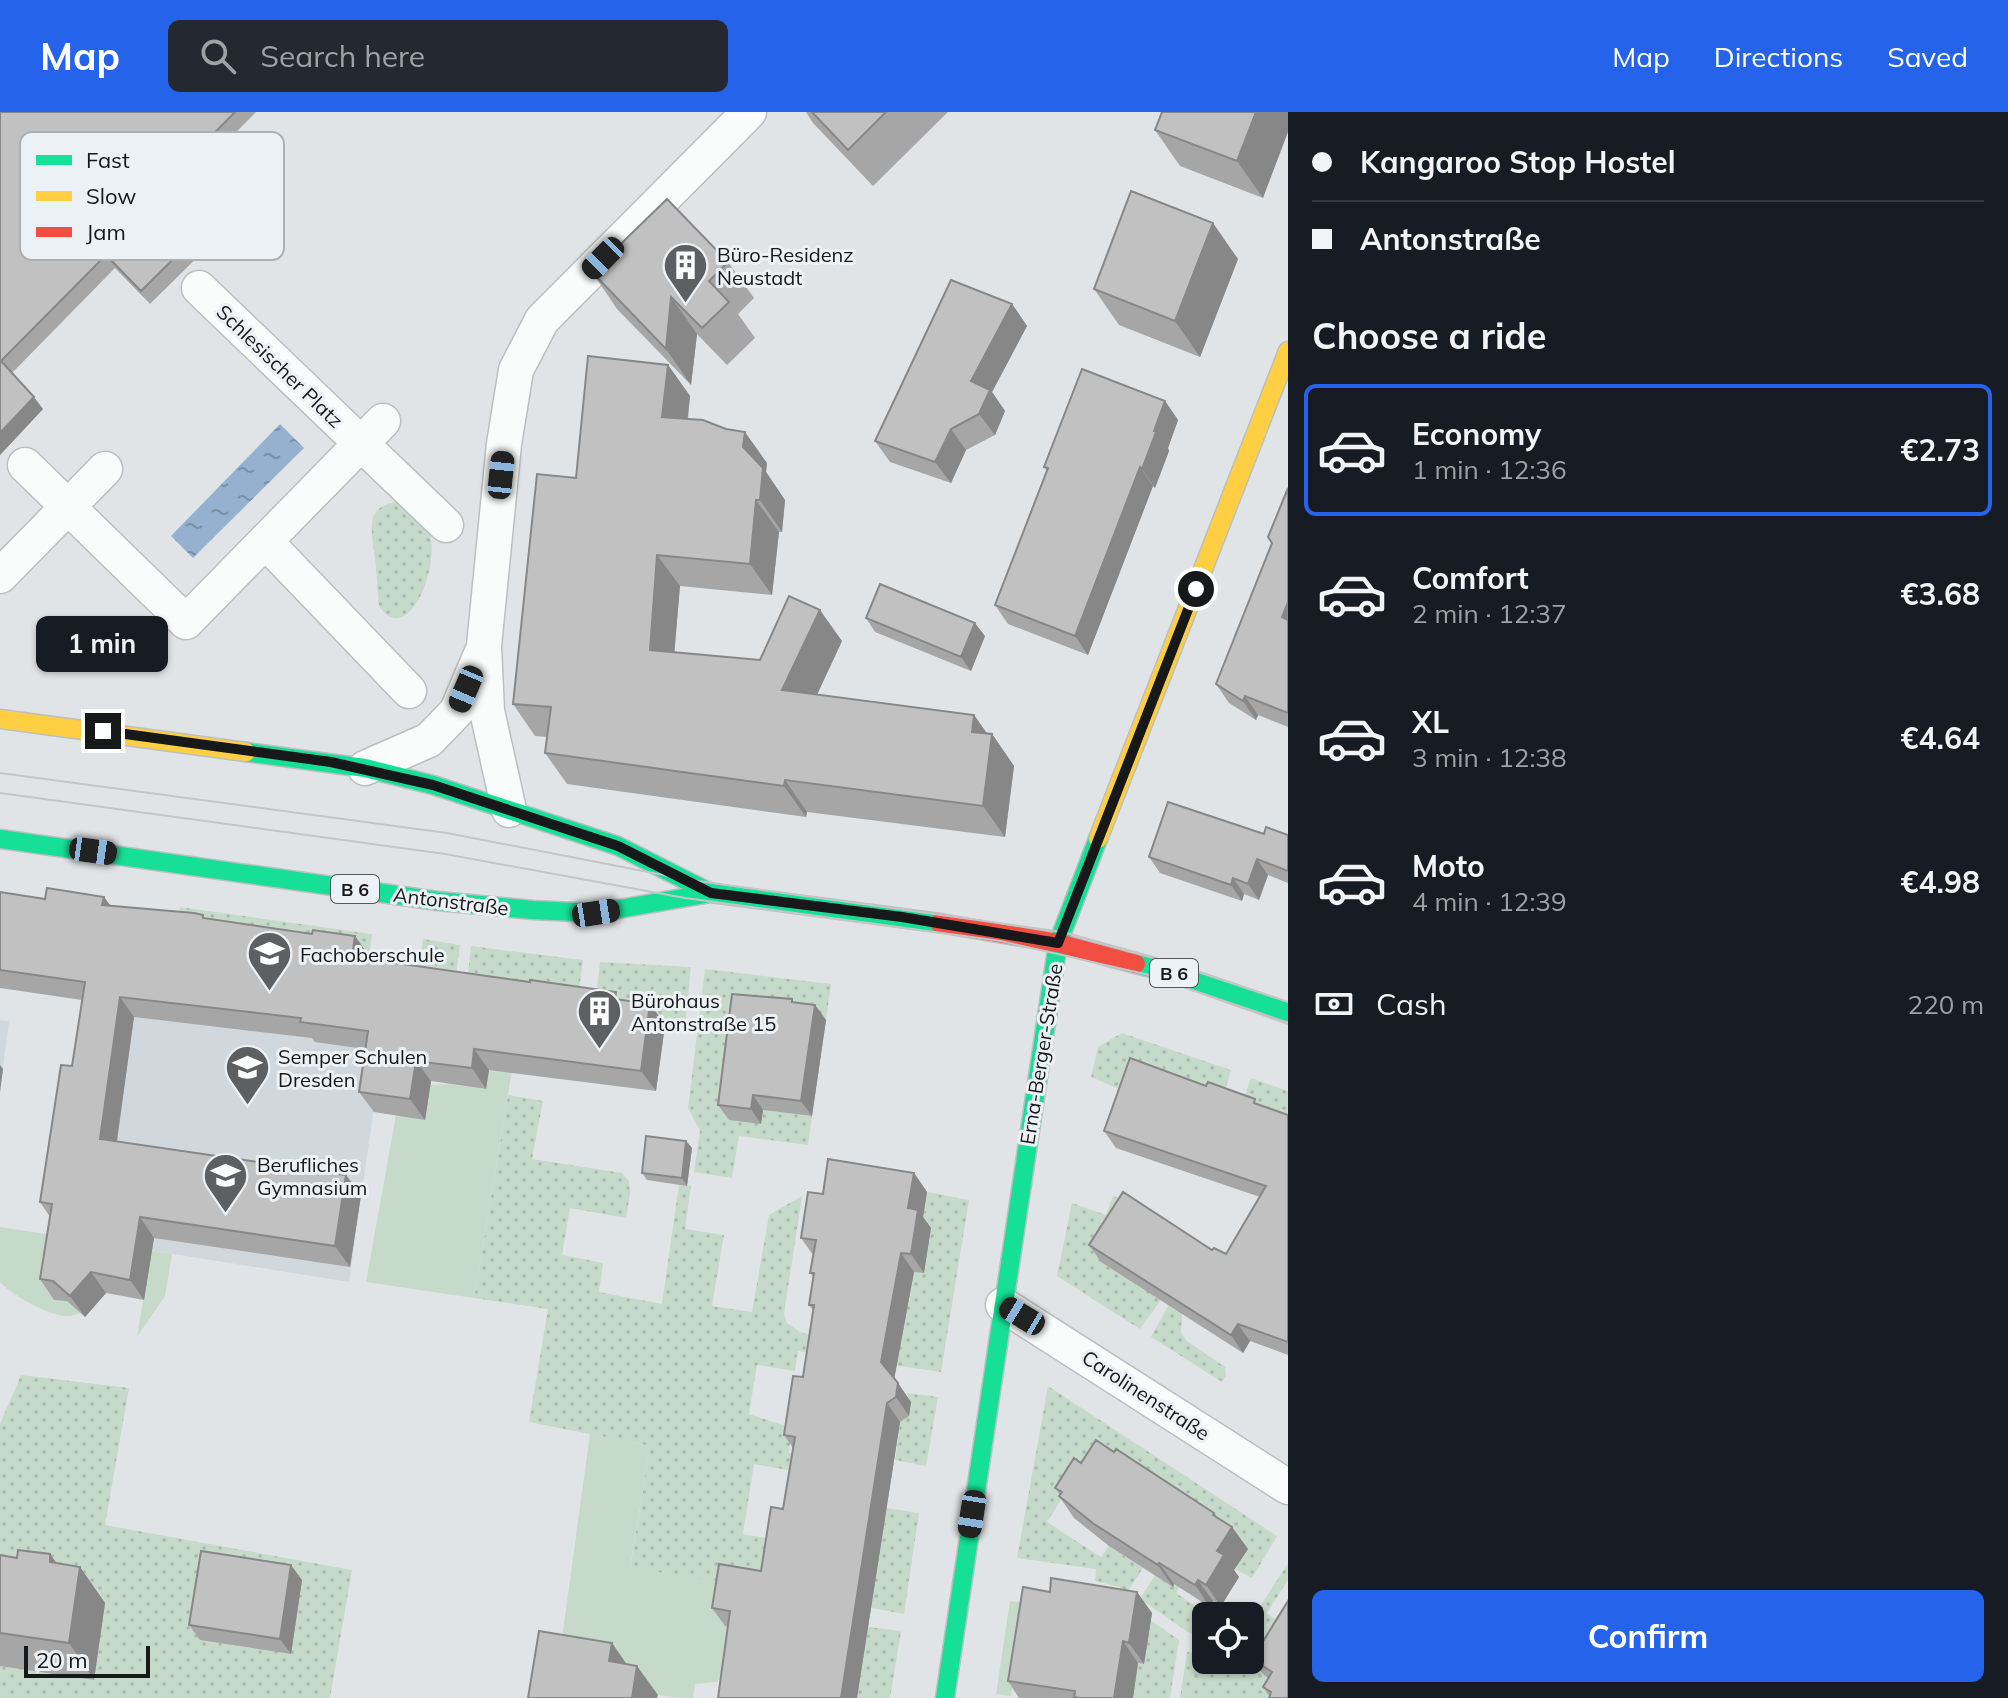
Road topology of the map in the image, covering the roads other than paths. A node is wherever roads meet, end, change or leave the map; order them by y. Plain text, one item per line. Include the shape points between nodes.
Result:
1 (749, 112) edge
2 (199, 288) dead end
3 (1288, 351) edge
4 (372, 433) junction
5 (25, 465) dead end
6 (105, 469) dead end
7 (68, 507) junction
8 (446, 525) dead end
9 (265, 541) junction
10 (0, 576) edge
11 (484, 646) junction
12 (409, 691) dead end
13 (0, 719) edge
14 (365, 768) junction
15 (509, 810) junction
16 (0, 839) edge
17 (711, 893) junction
18 (1058, 943) junction
19 (1288, 1012) edge
20 (1003, 1305) junction
21 (1288, 1487) edge
22 (945, 1698) edge

1 - 11 street via 542,320 516,370
2 - 4 street, Schlesischer Platz
3 - 18 main road, Erna-Berger-Straße
4 - 8 street, Schlesischer Platz
4 - 9 street, Schlesischer Platz
5 - 7 street, Schlesischer Platz
6 - 7 street
7 - 9 street, Schlesischer Platz via 186,622
7 - 10 street
9 - 12 street
11 - 14 street via 457,711 443,726 413,749
11 - 15 street via 487,711
13 - 14 main road, Antonstraße / B 6
14 - 15 main road, Antonstraße / B 6
15 - 17 main road, Antonstraße / B 6 via 618,846
16 - 17 main road, Antonstraße / B 6 via 533,910 596,913
17 - 18 main road, Antonstraße / B 6
18 - 19 main road, Antonstraße / B 6 via 1167,971
18 - 20 main road, Erna-Berger-Straße
20 - 21 street, Carolinenstraße
20 - 22 main road, Erna-Berger-Straße

